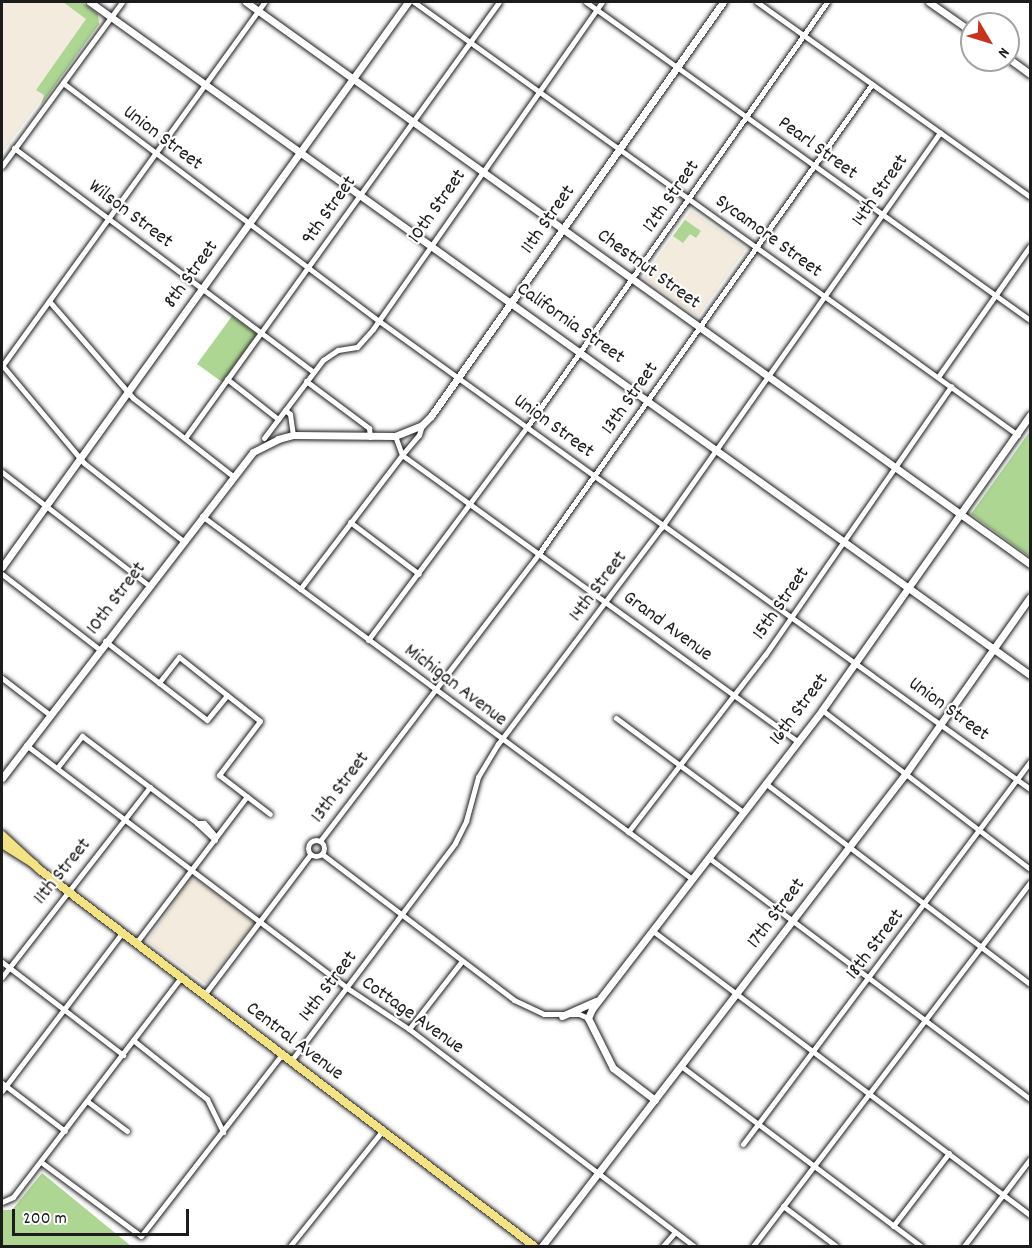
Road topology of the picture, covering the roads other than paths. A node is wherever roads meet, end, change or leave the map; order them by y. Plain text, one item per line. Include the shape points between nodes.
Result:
1 (90, 2) edge
2 (122, 2) edge
3 (246, 2) edge
4 (265, 2) edge
5 (408, 2) edge
6 (414, 2) edge
7 (499, 2) edge
8 (586, 2) edge
9 (602, 2) edge
10 (723, 2) edge
11 (758, 2) edge
12 (827, 2) edge
13 (929, 2) edge
14 (597, 9) junction
15 (258, 10) junction
16 (111, 16) junction
17 (960, 24) edge
18 (804, 35) junction
19 (470, 42) junction
20 (677, 67) junction
21 (353, 78) junction
22 (63, 83) junction
23 (204, 84) junction
24 (872, 84) junction
25 (540, 91) junction
26 (746, 117) junction
27 (412, 121) junction
28 (940, 133) junction
29 (14, 148) junction
30 (619, 148) junction
31 (300, 152) junction
32 (156, 153) junction
33 (814, 165) junction
34 (2, 166) edge
35 (483, 171) junction
36 (360, 195) junction
37 (1030, 197) edge
38 (689, 198) junction
39 (883, 214) junction
40 (108, 219) junction
41 (249, 223) junction
42 (562, 229) junction
43 (432, 245) junction
44 (1030, 246) edge
45 (756, 247) junction
46 (308, 267) junction
47 (632, 279) junction
48 (202, 289) junction
49 (995, 295) junction
50 (825, 296) junction
51 (49, 301) junction
52 (511, 302) junction
53 (1030, 320) edge
54 (379, 321) junction
55 (700, 327) junction
56 (261, 332) junction
57 (581, 352) junction
58 (2, 366) edge
59 (313, 372) junction
60 (458, 377) junction
61 (769, 377) junction
62 (938, 377) junction
63 (227, 380) junction
64 (306, 381) junction
65 (951, 386) junction
66 (128, 391) junction
67 (648, 400) junction
68 (285, 410) junction
69 (1030, 415) edge
70 (278, 419) junction
71 (422, 425) junction
72 (527, 427) junction
73 (293, 435) junction
74 (1018, 435) junction
75 (395, 436) junction
76 (184, 438) junction
77 (370, 438) junction
78 (264, 441) junction
79 (716, 449) junction
80 (402, 455) junction
81 (80, 458) junction
82 (895, 467) junction
83 (2, 472) edge
84 (233, 476) junction
85 (595, 476) junction
86 (472, 503) junction
87 (46, 506) junction
88 (960, 514) junction
89 (202, 516) junction
90 (350, 522) junction
91 (664, 525) junction
92 (182, 540) junction
93 (844, 541) junction
94 (540, 552) junction
95 (1030, 564) edge
96 (2, 567) edge
97 (2, 574) edge
98 (419, 574) junction
99 (148, 585) junction
100 (908, 587) junction
101 (300, 589) junction
102 (1030, 597) edge
103 (607, 602) junction
104 (792, 617) junction
105 (368, 640) junction
106 (105, 641) junction
107 (99, 649) junction
108 (994, 649) junction
109 (856, 662) junction
110 (1030, 675) edge
111 (2, 678) edge
112 (159, 683) junction
113 (436, 689) junction
114 (735, 694) junction
115 (227, 695) junction
116 (822, 710) junction
117 (49, 714) junction
118 (616, 718) dead end
119 (941, 724) junction
120 (502, 739) junction
121 (798, 742) junction
122 (26, 745) junction
123 (1030, 762) edge
124 (680, 765) junction
125 (57, 768) junction
126 (906, 773) junction
127 (2, 778) edge
128 (1018, 780) junction
129 (765, 783) junction
130 (150, 788) junction
131 (1030, 789) edge
132 (247, 796) junction
133 (743, 812) junction
134 (270, 814) dead end
135 (125, 820) junction
136 (982, 831) junction
137 (628, 832) junction
138 (2, 835) edge
139 (216, 839) junction
140 (320, 841) junction
141 (2, 844) edge
142 (849, 848) junction
143 (322, 854) junction
144 (310, 855) junction
145 (709, 858) junction
146 (34, 864) junction
147 (1030, 868) edge
148 (191, 871) junction
149 (692, 879) junction
150 (1030, 883) edge
151 (68, 892) junction
152 (925, 905) junction
153 (402, 915) junction
154 (793, 921) junction
155 (259, 922) junction
156 (653, 931) junction
157 (122, 933) junction
158 (136, 943) junction
159 (981, 947) junction
160 (462, 961) junction
161 (2, 962) edge
162 (9, 967) junction
163 (2, 977) edge
164 (181, 977) junction
165 (869, 978) junction
166 (1030, 984) edge
167 (347, 988) junction
168 (737, 993) junction
169 (204, 994) junction
170 (601, 998) junction
171 (64, 1009) junction
172 (562, 1016) junction
173 (588, 1018) junction
174 (926, 1021) junction
175 (409, 1029) junction
176 (133, 1040) junction
177 (813, 1051) junction
178 (123, 1054) junction
179 (282, 1054) junction
180 (291, 1061) junction
181 (681, 1066) junction
182 (3, 1086) edge
183 (870, 1094) junction
184 (655, 1100) junction
185 (1030, 1100) edge
186 (87, 1101) junction
187 (758, 1124) junction
188 (65, 1131) junction
189 (127, 1131) dead end
190 (382, 1131) junction
191 (223, 1132) junction
192 (743, 1144) dead end
193 (949, 1153) junction
194 (1030, 1158) edge
195 (41, 1162) junction
196 (814, 1166) junction
197 (599, 1173) junction
198 (1004, 1194) junction
199 (3, 1203) edge
200 (783, 1206) junction
201 (1030, 1215) edge
202 (893, 1227) junction
203 (675, 1232) junction
204 (290, 1246) edge
205 (534, 1246) edge
206 (542, 1246) edge
207 (663, 1246) edge
208 (694, 1246) edge
209 (753, 1246) edge
210 (836, 1246) edge
211 (921, 1246) edge
212 (964, 1246) edge

1 - 16 street, California Street
2 - 16 street
3 - 15 street, Chestnut Street
4 - 15 street
5 - 21 street, 8th Street
6 - 19 street, Sycamore Street
7 - 19 street, 9th Street
8 - 14 street, Pearl Street
9 - 14 street, 10th Street
10 - 20 street, 11th Street
11 - 18 street
12 - 18 street, 12th Street
13 - 17 street
14 - 20 street, Pearl Street
14 - 25 street, 10th Street
15 - 21 street, Chestnut Street
15 - 23 street
16 - 22 street
16 - 23 street, California Street
18 - 24 street
18 - 26 street, 12th Street
19 - 25 street, Sycamore Street
19 - 27 street, 9th Street
20 - 26 street, Pearl Street
20 - 30 street, 11th Street
21 - 27 street, Chestnut Street
21 - 31 street, 8th Street
22 - 29 street
22 - 32 street, Union Street
23 - 31 street, California Street
23 - 32 street
24 - 28 street
24 - 33 street, 13th Street
25 - 30 street, Sycamore Street
25 - 35 street, 10th Street
26 - 33 street, Pearl Street
26 - 38 street, 12th Street
27 - 35 street, Chestnut Street
27 - 36 street, 9th Street
28 - 37 street
28 - 39 street, 14th Street
29 - 34 street
29 - 40 street, Wilson Street
30 - 38 street, Sycamore Street
30 - 42 street, 11th Street
31 - 36 street, California Street
31 - 41 street, 8th Street
32 - 40 street
32 - 41 street, Union Street
33 - 39 street, Pearl Street
33 - 45 street, 13th Street
35 - 42 street, Chestnut Street
35 - 43 street, 10th Street
36 - 43 street, California Street
36 - 46 street, 9th Street
38 - 45 street, Sycamore Street
38 - 47 street, 12th Street
39 - 49 street, Pearl Street
39 - 50 street, 14th Street
40 - 48 street, Wilson Street
40 - 51 street
41 - 46 street, Union Street
41 - 48 street, 8th Street
42 - 47 street, Chestnut Street
42 - 52 street, 11th Street
43 - 52 street, California Street
43 - 54 street, 10th Street
44 - 49 street
45 - 50 street, Sycamore Street
45 - 55 street, 13th Street
46 - 54 street, Union Street
46 - 56 street, 9th Street
47 - 55 street, Chestnut Street
47 - 57 street, 12th Street
48 - 56 street, Wilson Street
48 - 66 street, 8th Street
49 - 53 street, Pearl Street
49 - 62 street
50 - 61 street, 14th Street
50 - 62 street, Sycamore Street
51 - 58 street
51 - 66 street
52 - 57 street, California Street
52 - 60 street, 11th Street
54 - 59 street, 10th Street via 362,344 332,352
54 - 60 street, Union Street
55 - 61 street, Chestnut Street
55 - 67 street, 13th Street
56 - 59 street, Wilson Street
56 - 63 street, 9th Street
57 - 67 street, California Street
57 - 72 street, 12th Street
58 - 81 street
59 - 64 street, 10th Street
60 - 71 street, 11th Street
60 - 72 street, Union Street
61 - 79 street, 14th Street
61 - 82 street, Chestnut Street
62 - 65 street, Sycamore Street
63 - 70 street
63 - 76 street, 9th Street
64 - 68 street, 10th Street
64 - 77 street via 369,428
65 - 74 street, Sycamore Street
65 - 82 street, 15th Street
66 - 76 street
66 - 81 street, 8th Street
67 - 79 street, California Street
67 - 85 street, 13th Street
68 - 70 street, 10th Street
68 - 73 street via 290,414
69 - 74 street, 16th Street
70 - 78 street, 10th Street
71 - 75 street
71 - 80 street, 11th Street
72 - 85 street, Union Street
72 - 86 street, 12th Street
73 - 77 street
73 - 78 street
74 - 88 street, 16th Street
75 - 77 street
75 - 80 street
76 - 84 street
78 - 84 street, 10th Street
79 - 91 street, 14th Street
79 - 93 street, California Street
80 - 86 street, Grand Avenue
80 - 90 street, 11th Street
81 - 87 street, 8th Street
81 - 92 street
82 - 88 street, Chestnut Street
82 - 93 street, 15th Street
83 - 87 street
84 - 89 street, 10th Street
85 - 91 street, Union Street
85 - 94 street, 13th Street
86 - 94 street, Grand Avenue
86 - 98 street, 12th Street
87 - 96 street, 8th Street
87 - 99 street
88 - 95 street, Chestnut Street
88 - 100 street, 16th Street
89 - 92 street, 10th Street
89 - 101 street, Michigan Avenue
90 - 98 street
90 - 101 street, 11th Street
91 - 103 street, 14th Street
91 - 104 street, Union Street
92 - 99 street, 10th Street
93 - 100 street, California Street
93 - 104 street, 15th Street
94 - 103 street, Grand Avenue
94 - 113 street, 13th Street
97 - 107 street
98 - 105 street, 12th Street
99 - 106 street, 10th Street
100 - 108 street, California Street
100 - 109 street, 16th Street
101 - 105 street, Michigan Avenue
102 - 108 street, 17th Street
103 - 114 street, Grand Avenue
103 - 120 street, 14th Street
104 - 109 street, Union Street
104 - 114 street, 15th Street
105 - 113 street, Michigan Avenue
106 - 107 street, 10th Street
106 - 112 street
107 - 117 street, 10th Street
108 - 110 street, California Street
108 - 119 street, 17th Street
109 - 116 street, 16th Street
109 - 119 street, Union Street
111 - 117 street
112 - 115 street via 207,720
112 - 115 street via 179,657
113 - 120 street, Michigan Avenue
113 - 140 street, 13th Street
114 - 121 street, Grand Avenue
114 - 124 street, 15th Street
115 - 132 street via 260,721 219,775
116 - 121 street, 16th Street
116 - 126 street
117 - 122 street, 10th Street
118 - 124 street
119 - 126 street, 17th Street
119 - 128 street, Union Street
120 - 137 street, Michigan Avenue
120 - 153 street, 14th Street via 478,777 466,821 455,843
121 - 129 street, 16th Street
122 - 125 street, Cottage Avenue
122 - 127 street, 10th Street
123 - 128 street, 18th Street
124 - 133 street
124 - 137 street, 15th Street
125 - 130 street via 82,736
125 - 135 street, Cottage Avenue
126 - 136 street
126 - 142 street, 17th Street
128 - 131 street, Union Street
128 - 136 street, 18th Street
129 - 133 street, 16th Street
129 - 142 street
130 - 135 street, 11th Street
130 - 139 street via 197,824 204,823
132 - 134 street
132 - 139 street
133 - 145 street, 16th Street
135 - 148 street, Cottage Avenue
135 - 151 street, 11th Street
136 - 147 street
136 - 152 street, 18th Street
137 - 149 street, Michigan Avenue
138 - 146 main road, Central Avenue
139 - 148 street
140 - 143 street
140 - 144 street, 13th Street via 308,844
141 - 146 main road, Central Avenue
142 - 152 street
142 - 154 street, 17th Street
143 - 144 street
143 - 153 street
144 - 155 street
145 - 149 street, 16th Street
145 - 154 street
146 - 151 main road, Central Avenue
148 - 155 street, Cottage Avenue
148 - 158 street
149 - 156 street, 16th Street
150 - 159 street
151 - 157 main road, Central Avenue
151 - 162 street, 11th Street
152 - 159 street
152 - 165 street, 18th Street
153 - 160 street
153 - 167 street, 14th Street
154 - 165 street
154 - 168 street, 17th Street
155 - 167 street, Cottage Avenue
155 - 169 street
156 - 168 street
156 - 170 street, 16th Street
157 - 158 main road, Central Avenue
157 - 171 street
158 - 164 main road, Central Avenue
159 - 166 street
159 - 174 street
160 - 172 street via 529,1008
160 - 175 street
161 - 162 street
162 - 163 street, 11th Street
162 - 171 street
164 - 169 main road, Central Avenue
164 - 176 street
165 - 174 street
165 - 177 street, 18th Street
167 - 175 street, Cottage Avenue
167 - 180 street, 14th Street
168 - 177 street
168 - 181 street, 17th Street
169 - 179 main road, Central Avenue
170 - 172 street
170 - 173 street, 16th Street
171 - 178 street
171 - 182 street
172 - 173 street via 579,1014
173 - 184 street via 613,1068
174 - 183 street
174 - 185 street
175 - 197 street, Cottage Avenue
176 - 178 street
176 - 191 street via 203,1094
177 - 183 street
177 - 187 street, 18th Street
178 - 186 street
179 - 180 main road, Central Avenue
179 - 191 street
180 - 190 main road, Central Avenue
181 - 184 street, 17th Street
181 - 187 street
182 - 188 street
183 - 193 street
183 - 196 street
184 - 197 street, 17th Street
186 - 188 street
186 - 189 street
187 - 192 street, 18th Street
187 - 196 street
188 - 195 street
190 - 204 street
190 - 205 main road, Central Avenue
191 - 195 street via 141,1236
193 - 198 street
193 - 202 street
194 - 198 street
195 - 199 street
196 - 200 street
196 - 202 street
197 - 203 street, Cottage Avenue
197 - 206 street, 17th Street
198 - 201 street
198 - 212 street
200 - 209 street
200 - 210 street
202 - 211 street
203 - 207 street
203 - 208 street, Cottage Avenue

